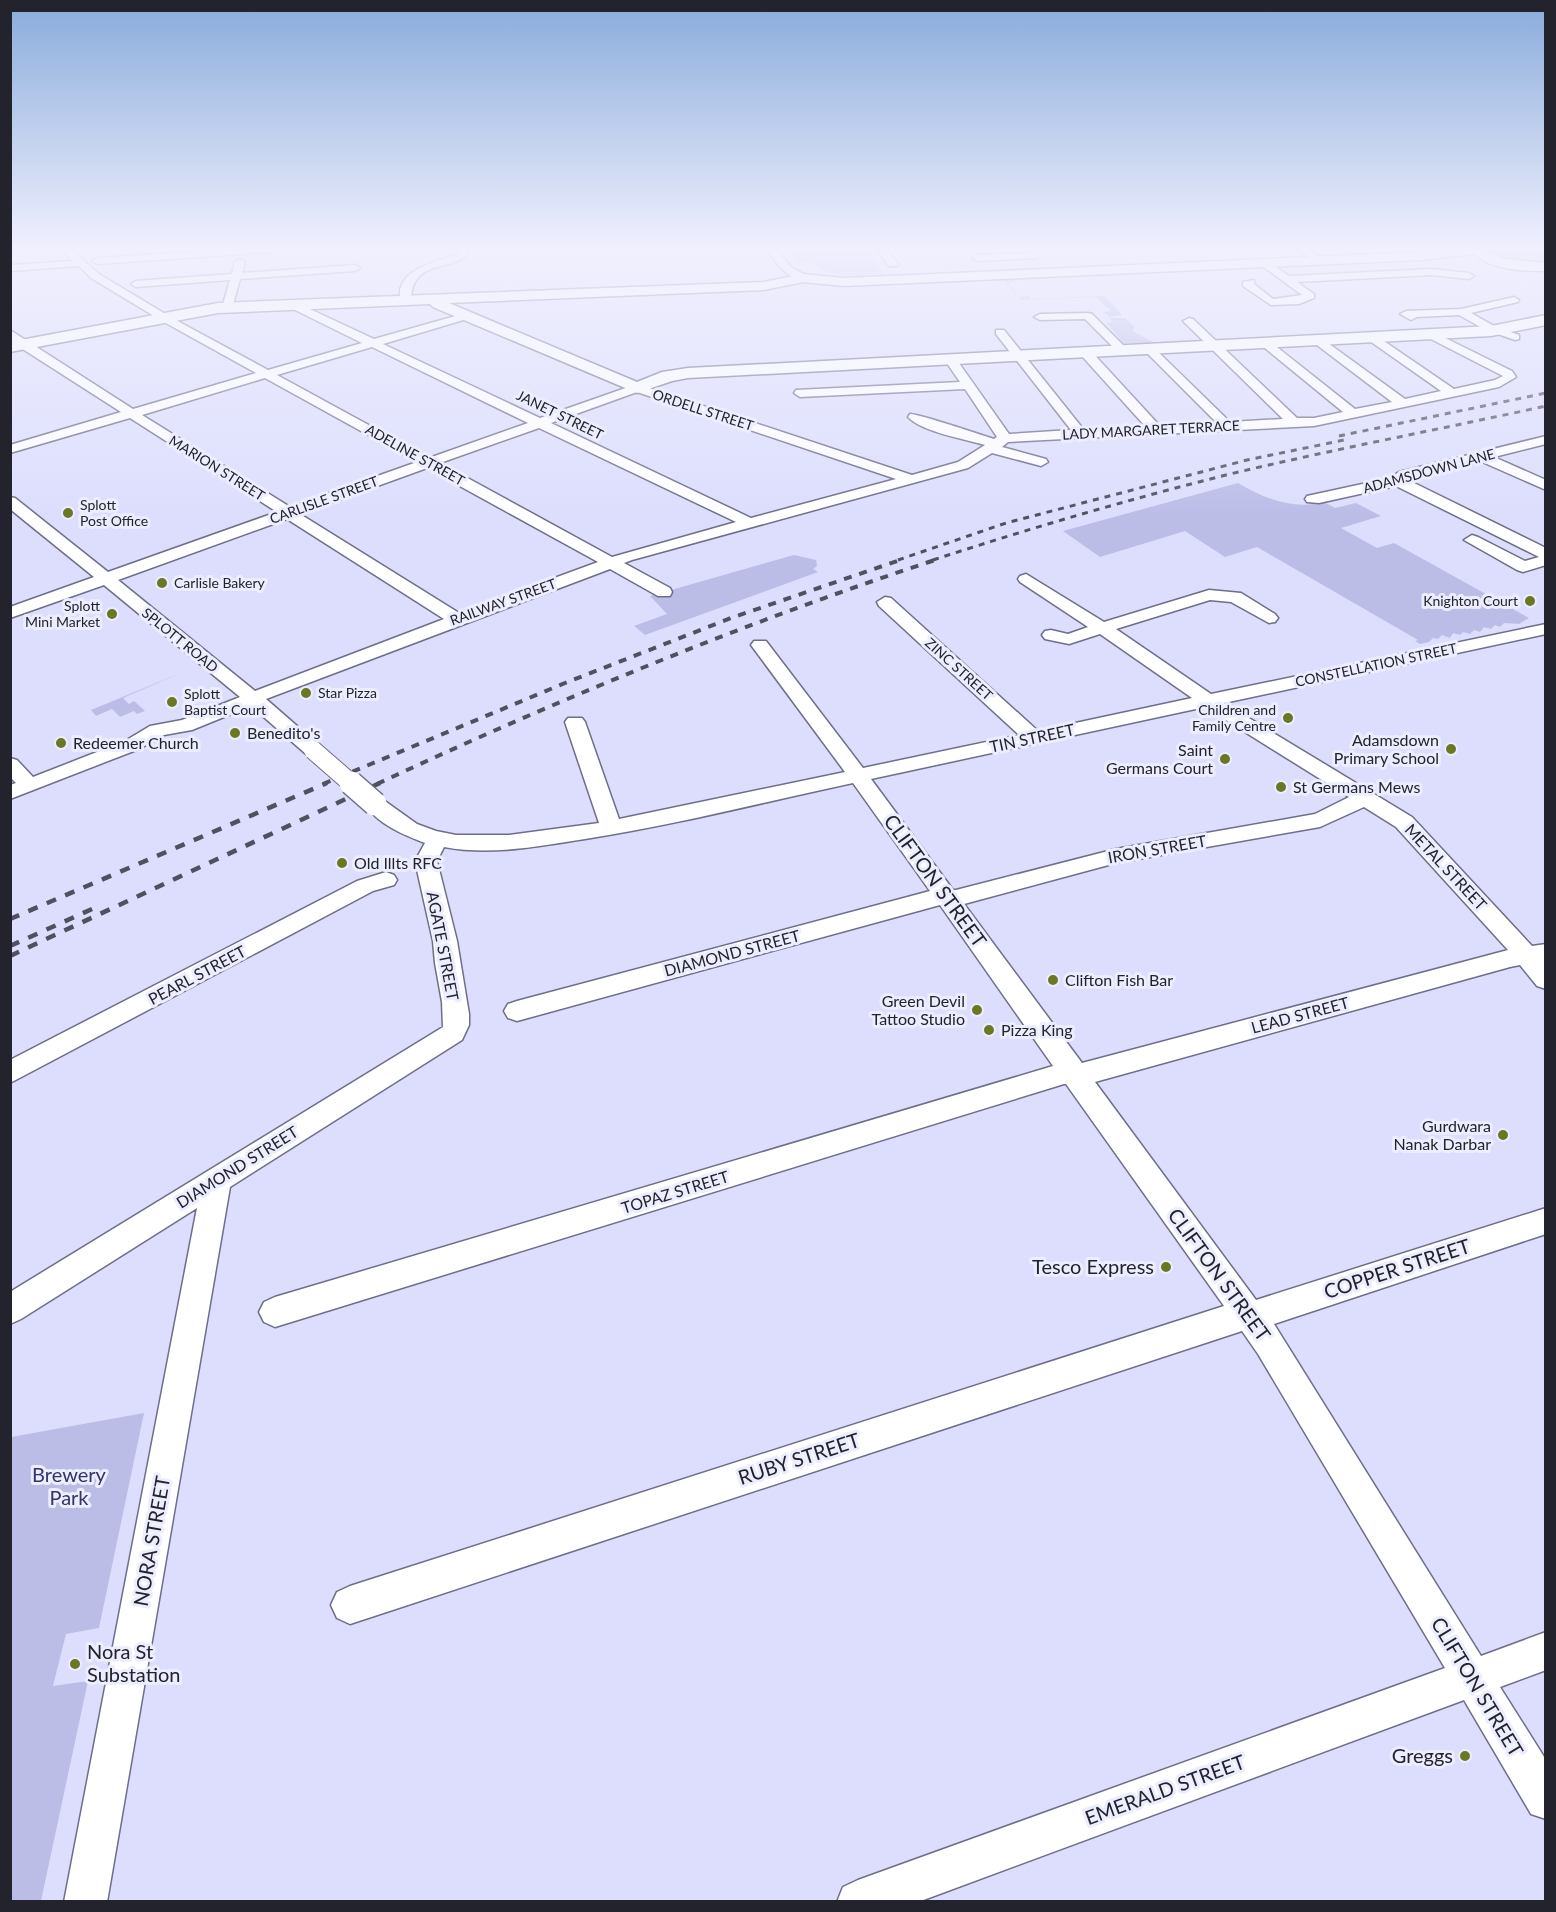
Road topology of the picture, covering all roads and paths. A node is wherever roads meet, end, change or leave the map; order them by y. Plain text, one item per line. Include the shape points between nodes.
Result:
1 (32, 338) edge
2 (204, 338) edge
3 (364, 338) edge
4 (390, 338) edge
5 (519, 338) edge
6 (1005, 338) edge
7 (1110, 338) edge
8 (1206, 338) edge
9 (1304, 338) edge
10 (1330, 338) edge
11 (1373, 338) edge
12 (1438, 338) edge
13 (14, 341) edge
14 (1264, 342) junction
15 (374, 343) junction
16 (1213, 345) junction
17 (1148, 348) junction
18 (1122, 350) junction
19 (1085, 352) junction
20 (1018, 355) junction
21 (950, 359) junction
22 (267, 374) junction
23 (969, 385) junction
24 (637, 388) junction
25 (800, 393) dead end
26 (1450, 393) junction
27 (1402, 403) junction
28 (1352, 413) junction
29 (132, 414) junction
30 (915, 417) dead end
31 (1294, 421) junction
32 (540, 422) junction
33 (1227, 426) junction
34 (1156, 430) junction
35 (1081, 434) junction
36 (1545, 440) edge
37 (998, 443) junction
38 (10, 449) edge
39 (1480, 456) junction
40 (1041, 462) dead end
41 (428, 463) junction
42 (911, 479) junction
43 (1398, 481) junction
44 (1545, 486) edge
45 (1312, 499) dead end
46 (10, 501) edge
47 (288, 513) junction
48 (749, 523) junction
49 (1472, 540) dead end
50 (1545, 554) edge
51 (1545, 560) edge
52 (611, 562) junction
53 (105, 579) junction
54 (1026, 579) dead end
55 (664, 592) dead end
56 (885, 602) dead end
57 (10, 613) edge
58 (1269, 618) dead end
59 (456, 619) junction
60 (1102, 628) junction
61 (1545, 629) edge
62 (1051, 635) dead end
63 (760, 645) dead end
64 (253, 698) junction
65 (1206, 700) junction
66 (575, 722) dead end
67 (1034, 737) junction
68 (10, 764) edge
69 (858, 775) junction
70 (30, 786) junction
71 (10, 794) edge
72 (1365, 798) junction
73 (611, 828) junction
74 (438, 839) junction
75 (386, 880) dead end
76 (946, 897) junction
77 (1536, 954) edge
78 (1545, 980) edge
79 (517, 1011) dead end
80 (458, 1021) joint
81 (10, 1074) edge
82 (1075, 1074) junction
83 (217, 1179) junction
84 (1545, 1221) edge
85 (10, 1309) edge
86 (275, 1312) dead end
87 (1248, 1315) junction
88 (350, 1605) dead end
89 (1545, 1651) edge
90 (1472, 1678) junction
91 (1545, 1799) edge
92 (85, 1902) edge
93 (858, 1902) edge

1 - 13 street
2 - 22 street, ADELINE STREET
3 - 15 street, JANET STREET
4 - 15 street
5 - 24 street, ORDELL STREET
6 - 20 street
7 - 18 street
8 - 16 street
9 - 14 street
10 - 27 street
11 - 26 street
12 - 26 street, LADY MARGARET TERRACE via 1510,377
13 - 29 street, MARION STREET
14 - 16 street
14 - 28 street
15 - 22 street
15 - 32 street, JANET STREET
16 - 17 street
16 - 31 street
17 - 18 street
17 - 33 street
18 - 19 street
19 - 20 street
19 - 34 street
20 - 21 street
20 - 35 street
21 - 23 street
21 - 24 street via 688,372
22 - 29 street
22 - 41 street, ADELINE STREET
23 - 25 street
23 - 37 street
24 - 32 street, CARLISLE STREET
24 - 42 street, ORDELL STREET
26 - 27 street, LADY MARGARET TERRACE
27 - 28 street, LADY MARGARET TERRACE
28 - 31 street, LADY MARGARET TERRACE via 1314,422
29 - 38 street
29 - 47 street, MARION STREET
30 - 37 street
31 - 33 street, LADY MARGARET TERRACE
32 - 41 street, CARLISLE STREET
32 - 48 street, JANET STREET
33 - 34 street, LADY MARGARET TERRACE
34 - 35 street, LADY MARGARET TERRACE
35 - 37 street, LADY MARGARET TERRACE
36 - 39 street, ADAMSDOWN LANE
37 - 40 street
37 - 42 street, RAILWAY STREET via 968,464
39 - 43 street, ADAMSDOWN LANE via 1404,475
39 - 44 street
41 - 47 street, CARLISLE STREET
41 - 52 street, ADELINE STREET
42 - 48 street, RAILWAY STREET
43 - 45 street, ADAMSDOWN LANE
43 - 50 street
46 - 53 street, SPLOTT ROAD
47 - 53 street, CARLISLE STREET
47 - 59 street, MARION STREET
48 - 52 street, RAILWAY STREET
49 - 51 street via 1523,567
52 - 55 street, ADELINE STREET
52 - 59 street, RAILWAY STREET
53 - 57 street, CARLISLE STREET
53 - 64 street, SPLOTT ROAD
54 - 60 street, METAL STREET
56 - 67 street, ZINC STREET
58 - 60 street via 1235,597 1209,595
59 - 64 street, RAILWAY STREET
60 - 62 street via 1069,639
60 - 65 street, METAL STREET
61 - 65 street, CONSTELLATION STREET
63 - 69 street, CLIFTON STREET
64 - 70 street, RAILWAY STREET via 185,726 169,726
64 - 74 street, SPLOTT ROAD, bridge via 375,804 410,829
65 - 67 street, TIN STREET
65 - 72 street, METAL STREET
66 - 73 street
67 - 69 street, TIN STREET
68 - 70 street
69 - 73 street, TIN STREET
69 - 76 street, CLIFTON STREET
70 - 71 street, RAILWAY STREET
72 - 76 street, IRON STREET via 1312,822 1116,856 956,898
72 - 77 street, METAL STREET via 1411,827
73 - 74 street, SPLOTT ROAD via 496,843
74 - 80 street, AGATE STREET via 426,861
75 - 81 street, PEARL STREET via 365,886
76 - 79 street, DIAMOND STREET
76 - 82 street, CLIFTON STREET
77 - 78 street, METAL STREET
77 - 82 street, LEAD STREET
80 - 83 street, DIAMOND STREET via 453,1033
82 - 86 street, TOPAZ STREET via 1064,1073
82 - 87 street, CLIFTON STREET
83 - 85 street, DIAMOND STREET
83 - 92 street, NORA STREET
84 - 87 street, COPPER STREET
87 - 88 street, RUBY STREET
87 - 90 street, CLIFTON STREET via 1269,1343
89 - 90 street, EMERALD STREET
90 - 91 street, CLIFTON STREET
90 - 93 street, EMERALD STREET

